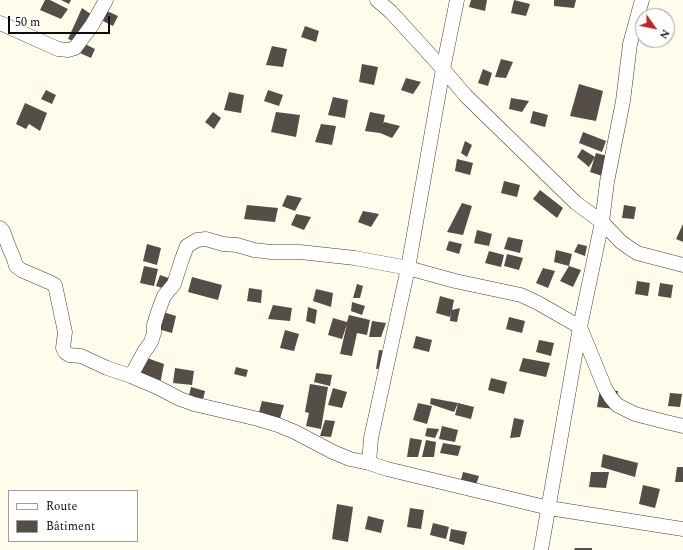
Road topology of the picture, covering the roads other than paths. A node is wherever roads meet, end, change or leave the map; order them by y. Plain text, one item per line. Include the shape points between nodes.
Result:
1 (106, 0) edge
2 (377, 0) edge
3 (457, 0) edge
4 (642, 0) edge
5 (0, 23) edge
6 (443, 69) junction
7 (602, 222) junction
8 (0, 228) edge
9 (683, 265) edge
10 (408, 268) junction
11 (580, 327) junction
12 (131, 376) junction
13 (683, 426) edge
14 (369, 463) junction
15 (549, 508) junction
16 (683, 529) edge
17 (541, 550) edge

1 - 5 street via 75,48 68,50 58,49
2 - 6 street
3 - 6 street
4 - 7 street via 630,44
6 - 7 street via 466,96 540,169 576,203
6 - 10 street
7 - 9 street via 621,242 637,253
7 - 11 street
8 - 12 street via 16,266 55,285 65,332 65,352
10 - 11 street via 521,295
10 - 12 street via 348,257 271,252 206,239 197,240 187,246 174,284 164,296 158,312 151,342
10 - 14 street
11 - 13 street via 605,388 617,405 635,414
11 - 15 street
12 - 14 street via 180,399 278,425 333,452
14 - 15 street
15 - 16 street
15 - 17 street

